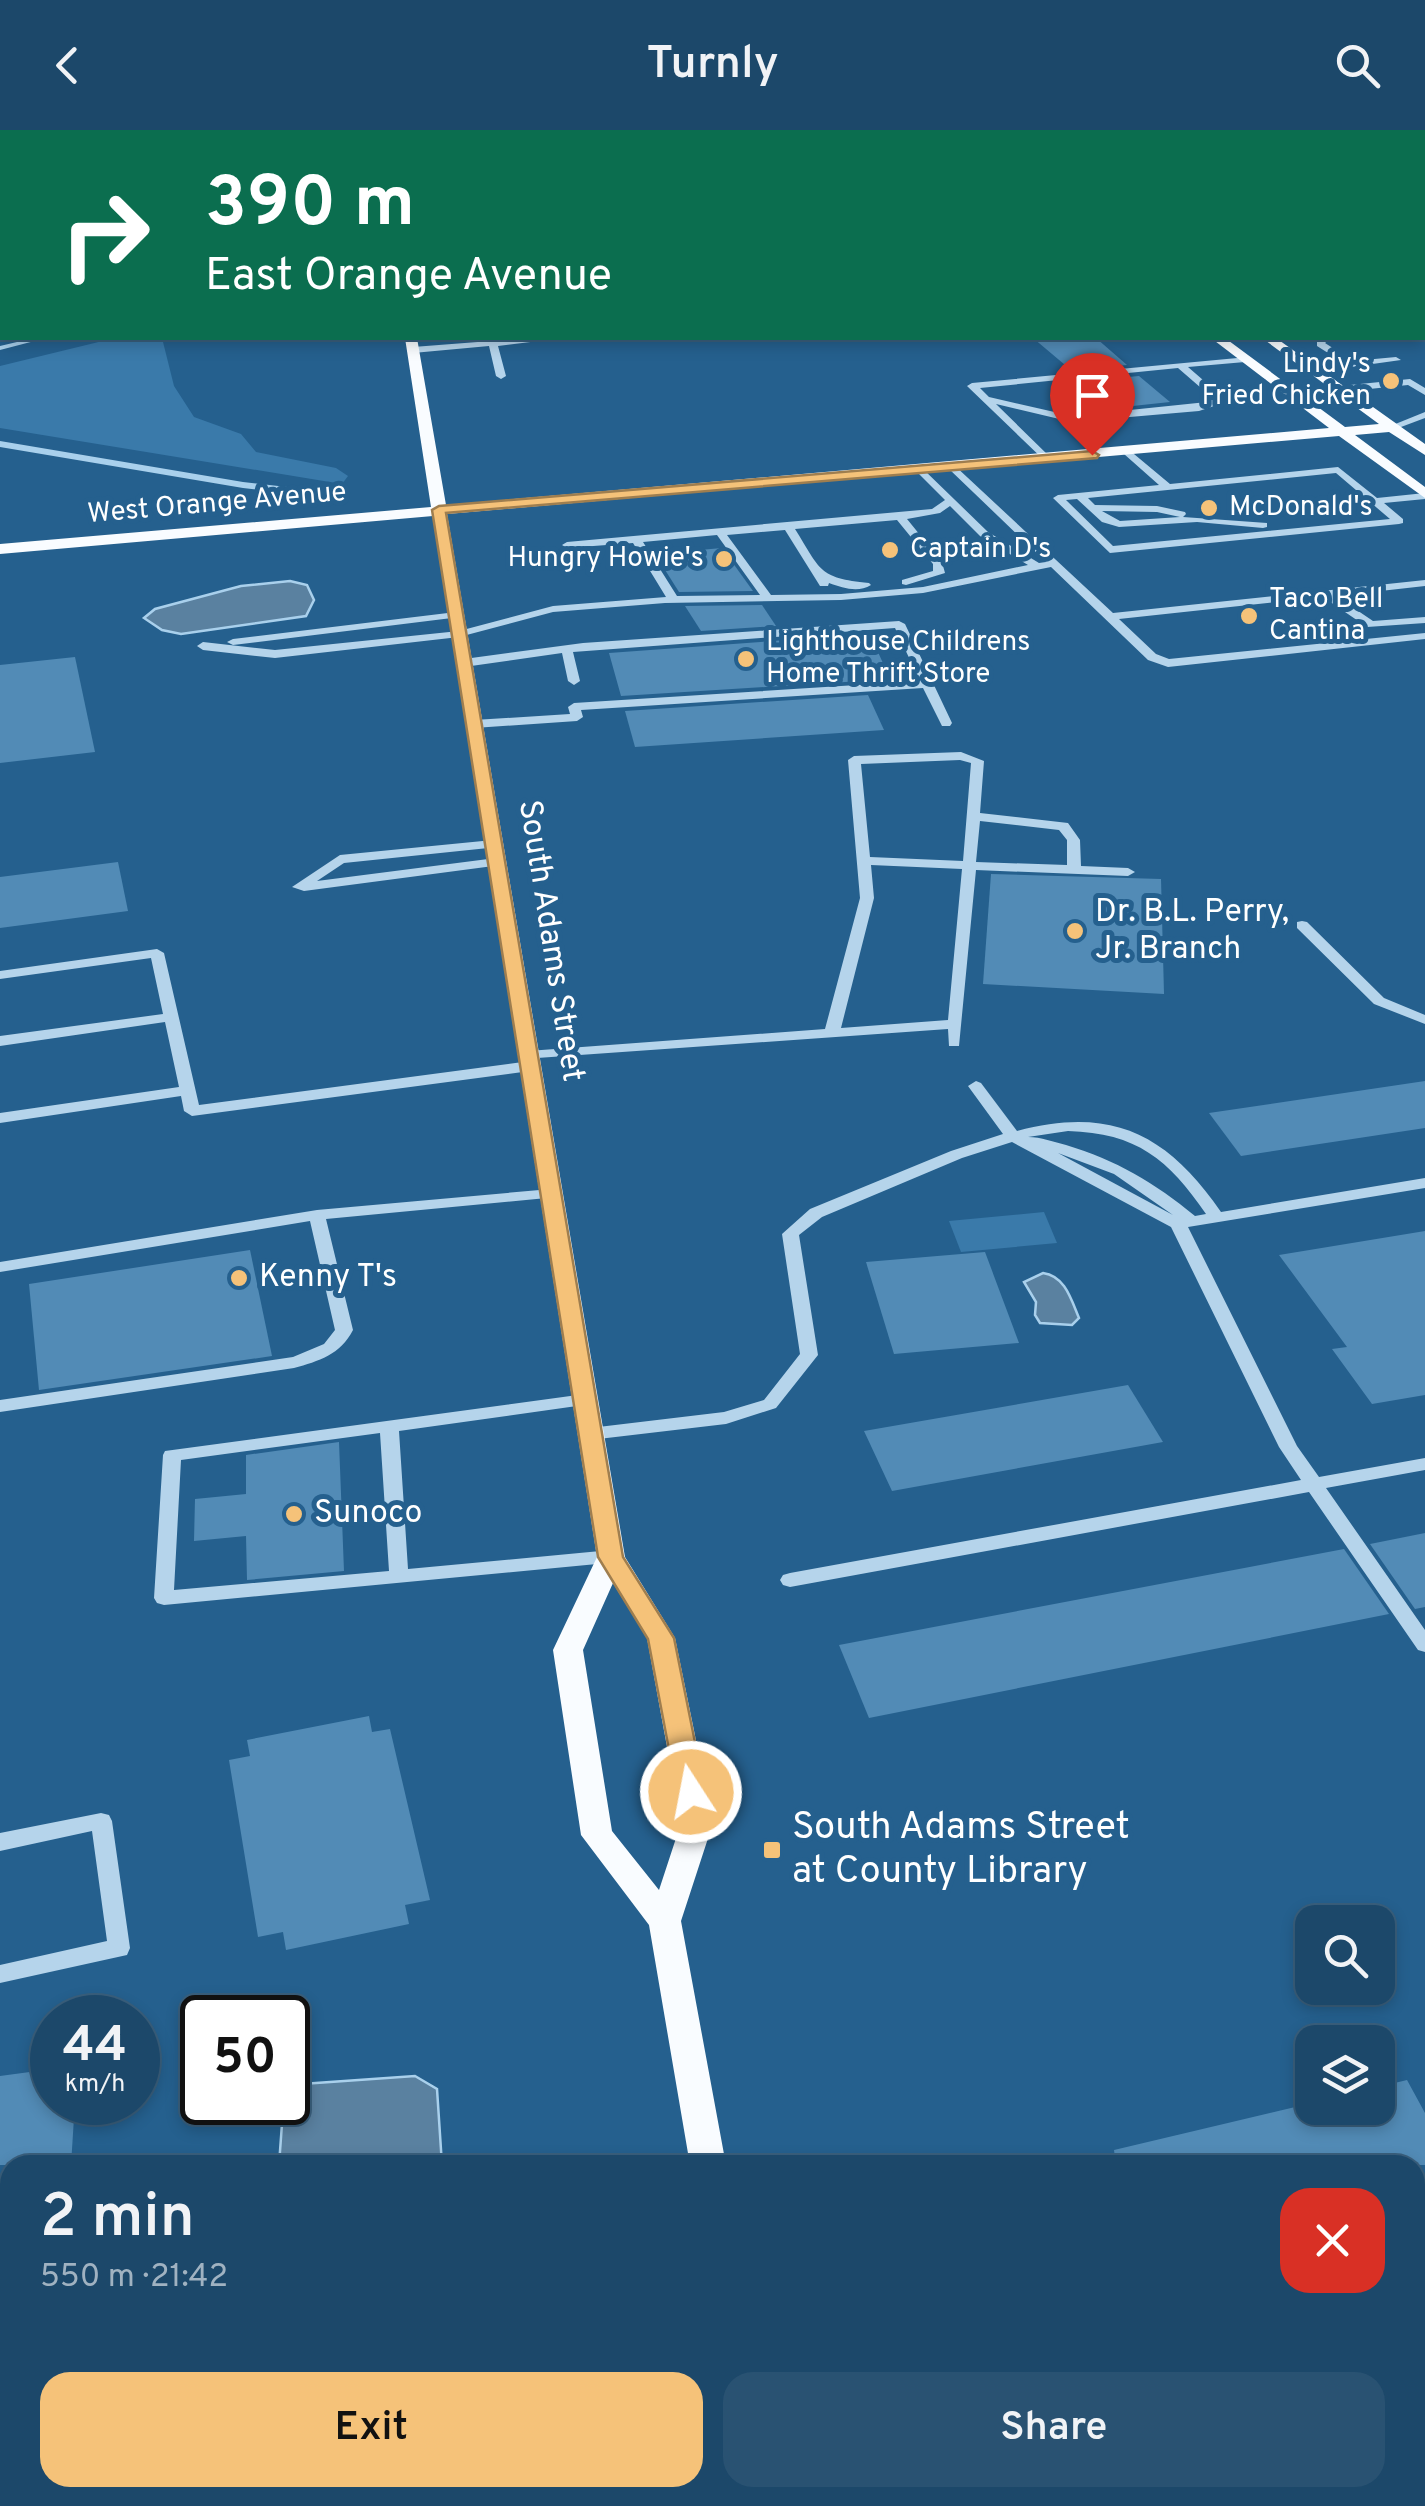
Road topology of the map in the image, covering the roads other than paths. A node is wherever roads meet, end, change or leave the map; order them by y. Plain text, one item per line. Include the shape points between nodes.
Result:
1 (532, 340) edge
2 (1220, 340) edge
3 (1271, 340) edge
4 (1320, 340) edge
5 (492, 343) junction
6 (412, 344) edge
7 (1245, 359) junction
8 (1345, 360) junction
9 (1396, 360) dead end
10 (1305, 364) junction
11 (1180, 365) junction
12 (501, 376) dead end
13 (1340, 389) junction
14 (1425, 392) edge
15 (984, 398) junction
16 (1425, 415) edge
17 (1393, 427) junction
18 (1425, 428) edge
19 (1342, 432) junction
20 (1425, 450) edge
21 (1128, 452) junction
22 (1046, 459) junction
23 (953, 468) junction
24 (921, 470) junction
25 (1168, 487) junction
26 (1425, 495) edge
27 (1080, 496) junction
28 (950, 500) junction
29 (1376, 502) junction
30 (439, 510) junction
31 (1388, 512) junction
32 (900, 516) junction
33 (787, 524) junction
34 (719, 531) junction
35 (636, 539) junction
36 (567, 545) dead end
37 (0, 550) edge
38 (1056, 563) junction
39 (1038, 567) junction
40 (819, 576) junction
41 (1425, 583) edge
42 (1326, 594) junction
43 (832, 597) junction
44 (768, 598) junction
45 (674, 600) junction
46 (1110, 617) junction
47 (1425, 620) edge
48 (458, 625) junction
49 (1425, 636) edge
50 (567, 649) junction
51 (464, 663) junction
52 (574, 681) dead end
53 (928, 684) junction
54 (946, 722) dead end
55 (474, 724) junction
56 (973, 816) junction
57 (495, 853) junction
58 (864, 861) junction
59 (968, 865) junction
60 (1074, 869) junction
61 (1128, 872) dead end
62 (1302, 925) dead end
63 (0, 975) edge
64 (172, 1017) junction
65 (1425, 1020) edge
66 (955, 1024) junction
67 (832, 1033) junction
68 (0, 1040) edge
69 (954, 1042) dead end
70 (529, 1061) junction
71 (976, 1086) dead end
72 (188, 1090) junction
73 (0, 1118) edge
74 (1012, 1135) junction
75 (1425, 1183) edge
76 (551, 1194) junction
77 (317, 1216) junction
78 (1217, 1218) junction
79 (1185, 1223) junction
80 (0, 1267) edge
81 (585, 1400) junction
82 (0, 1406) edge
83 (389, 1426) junction
84 (590, 1434) junction
85 (1425, 1464) edge
86 (1311, 1484) junction
87 (610, 1557) junction
88 (400, 1576) junction
89 (790, 1580) dead end
90 (1425, 1644) edge
91 (0, 1842) edge
92 (665, 1921) junction
93 (0, 1974) edge
94 (706, 2155) edge

1 - 5 street
2 - 7 main road
3 - 10 main road
4 - 8 street
5 - 6 street
5 - 12 street
6 - 30 main road, South Adams Street
7 - 11 street
7 - 19 main road
8 - 9 street
8 - 10 street
10 - 13 main road
11 - 15 street via 972,386
11 - 15 street via 1213,393 1212,404 1072,419
13 - 14 street via 1410,382
13 - 17 main road
15 - 22 street
16 - 17 street
17 - 18 street
17 - 19 main road, West Orange Avenue
17 - 20 main road
19 - 21 main road, West Orange Avenue
19 - 26 main road
21 - 22 main road, West Orange Avenue
21 - 25 street
22 - 23 main road, West Orange Avenue
23 - 24 main road, West Orange Avenue
23 - 38 street
24 - 28 street
24 - 30 main road, West Orange Avenue
25 - 27 street
25 - 29 street via 1338,470
26 - 29 street
27 - 31 street via 1119,524 1197,519 1252,526
27 - 31 street via 1058,498 1110,550 1399,521
28 - 32 street via 936,511
28 - 39 street via 984,534
29 - 31 street
30 - 37 main road, West Orange Avenue
30 - 48 main road, South Adams Street
32 - 33 street
32 - 40 street via 938,573 849,586
33 - 34 street
33 - 40 street
34 - 35 street
34 - 44 street
35 - 36 street
35 - 45 street
38 - 39 street
38 - 46 street
39 - 43 street via 957,586
40 - 43 street
41 - 42 street
42 - 46 street
42 - 47 street via 1371,626
43 - 44 street
44 - 45 street
45 - 48 street
46 - 49 street via 1152,657 1168,663
48 - 48 street via 275,654 203,646
48 - 51 main road, South Adams Street
50 - 51 street
50 - 52 street
50 - 53 street via 899,624
51 - 55 main road, South Adams Street
53 - 54 street
53 - 55 street via 574,707 577,717
55 - 57 main road, South Adams Street
56 - 58 street via 978,761 854,760
56 - 59 street
56 - 60 street via 1064,826 1073,834
57 - 57 street via 299,887 340,859
57 - 70 main road, South Adams Street
58 - 59 street
58 - 67 street via 868,898
59 - 60 street
59 - 66 street
60 - 61 street
62 - 65 street via 1379,1001
63 - 64 street via 157,953
64 - 68 street
64 - 72 street
66 - 67 street
66 - 69 street
67 - 70 street
70 - 72 street via 192,1111
70 - 76 main road, South Adams Street
71 - 74 street
72 - 73 street
74 - 78 street via 1102,1126 1179,1167
74 - 79 street
74 - 84 street via 816,1213 790,1234 809,1355 770,1404 726,1418
75 - 78 street
76 - 77 street
76 - 81 main road, South Adams Street
77 - 80 street
77 - 82 street via 344,1330 340,1342 324,1352
78 - 79 street
79 - 86 street via 1288,1448
81 - 83 street
81 - 84 main road, South Adams Street
83 - 88 street
83 - 88 street via 172,1455 164,1598
84 - 87 main road, South Adams Street
85 - 86 street
86 - 89 street
86 - 90 street
87 - 88 street
87 - 92 main road, South Adams Street via 661,1638 697,1823
87 - 92 main road, South Adams Street via 568,1650 597,1835
91 - 93 street via 101,1821 119,1948
92 - 94 main road, South Adams Street

